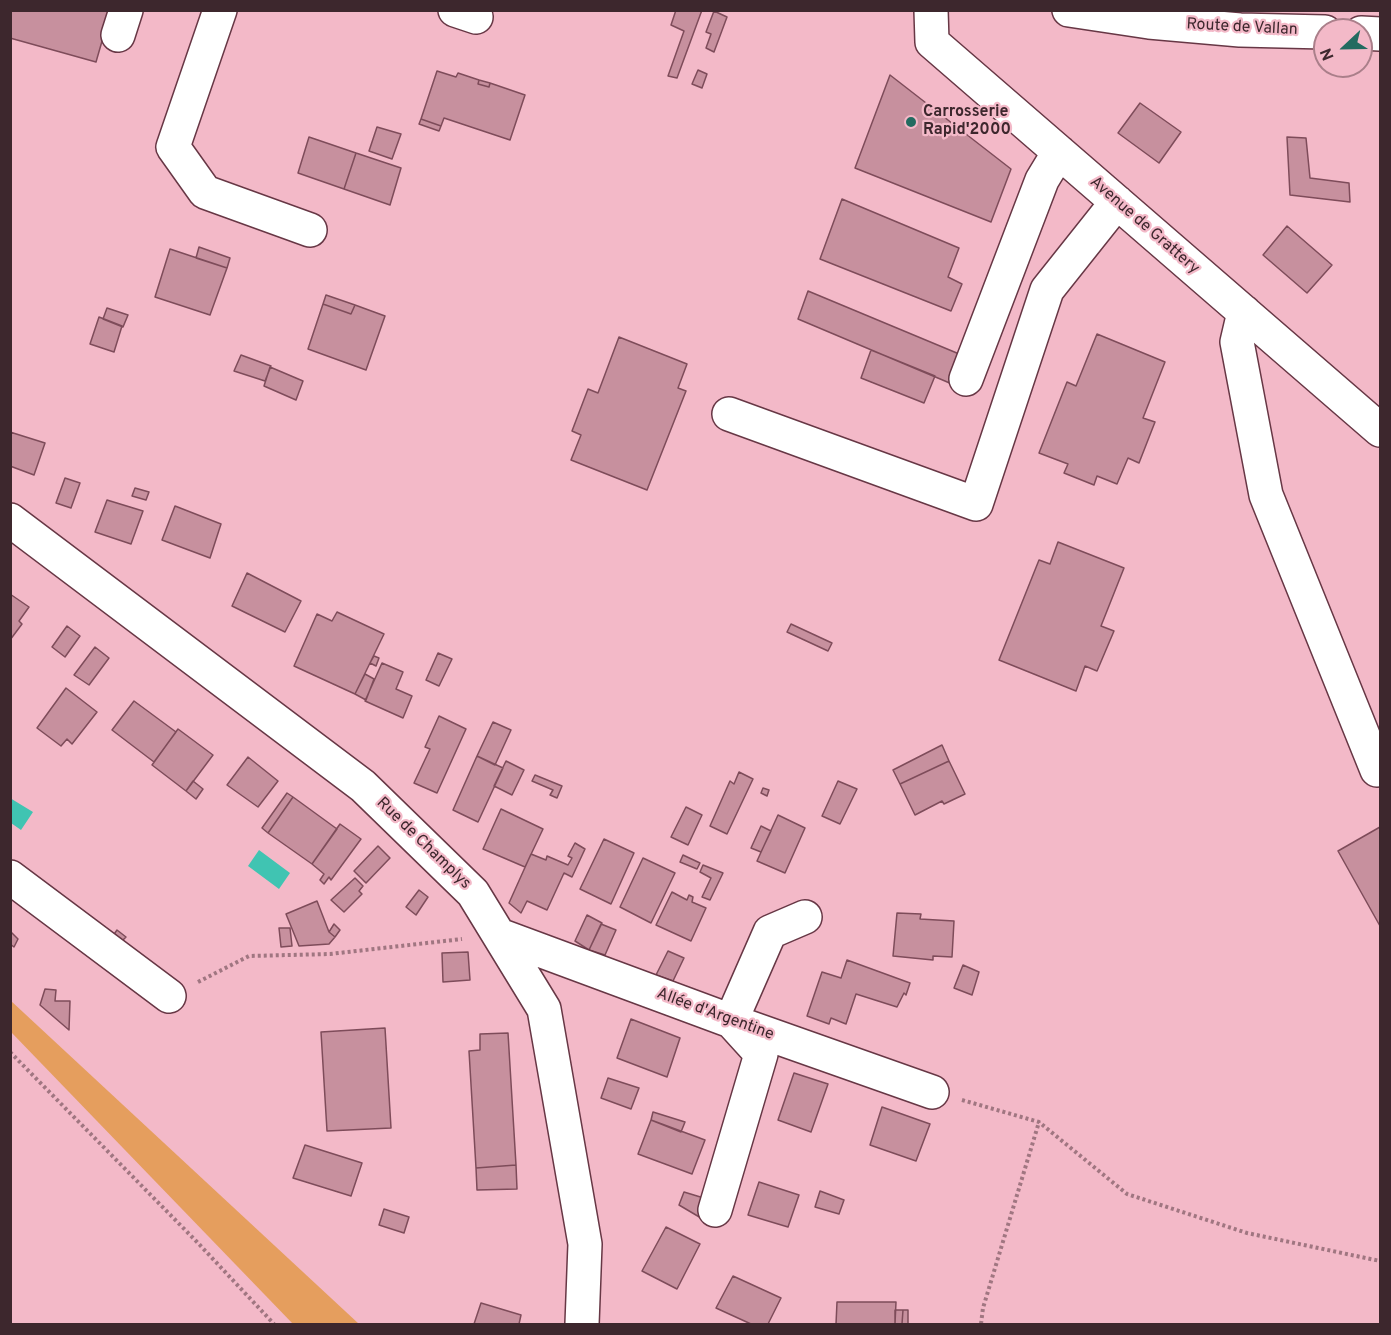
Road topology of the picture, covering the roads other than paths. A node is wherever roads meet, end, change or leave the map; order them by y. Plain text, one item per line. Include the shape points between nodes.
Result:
1 (220, 10) edge
2 (931, 10) edge
3 (1069, 10) edge
4 (1313, 32) edge
5 (1059, 152) junction
6 (1117, 202) junction
7 (310, 230) dead end
8 (1244, 312) junction
9 (966, 379) dead end
10 (729, 414) dead end
11 (1380, 430) edge
12 (10, 520) edge
13 (1377, 770) dead end
14 (10, 877) edge
15 (805, 917) dead end
16 (499, 935) junction
17 (169, 996) road end
18 (731, 1021) junction
19 (932, 1092) road end
20 (715, 1210) dead end
21 (582, 1324) edge

1 - 7 street via 173,147 206,192
2 - 5 street, Avenue de Grattery via 932,42
3 - 4 street, Route de Vallan via 1149,22
5 - 6 street, Avenue de Grattery
5 - 9 street via 1042,180
6 - 8 street, Avenue de Grattery
6 - 10 street via 1047,290 976,504
8 - 11 street, Avenue de Grattery
8 - 13 street via 1237,342 1266,495
12 - 16 street, Rue de Champlys via 363,786 473,893
14 - 17 street
15 - 18 street via 770,932
16 - 18 street, Allée d'Argentine
16 - 21 street, Rue de Champlys via 544,1009 585,1244
18 - 19 street, Allée d'Argentine
18 - 20 street via 761,1054

